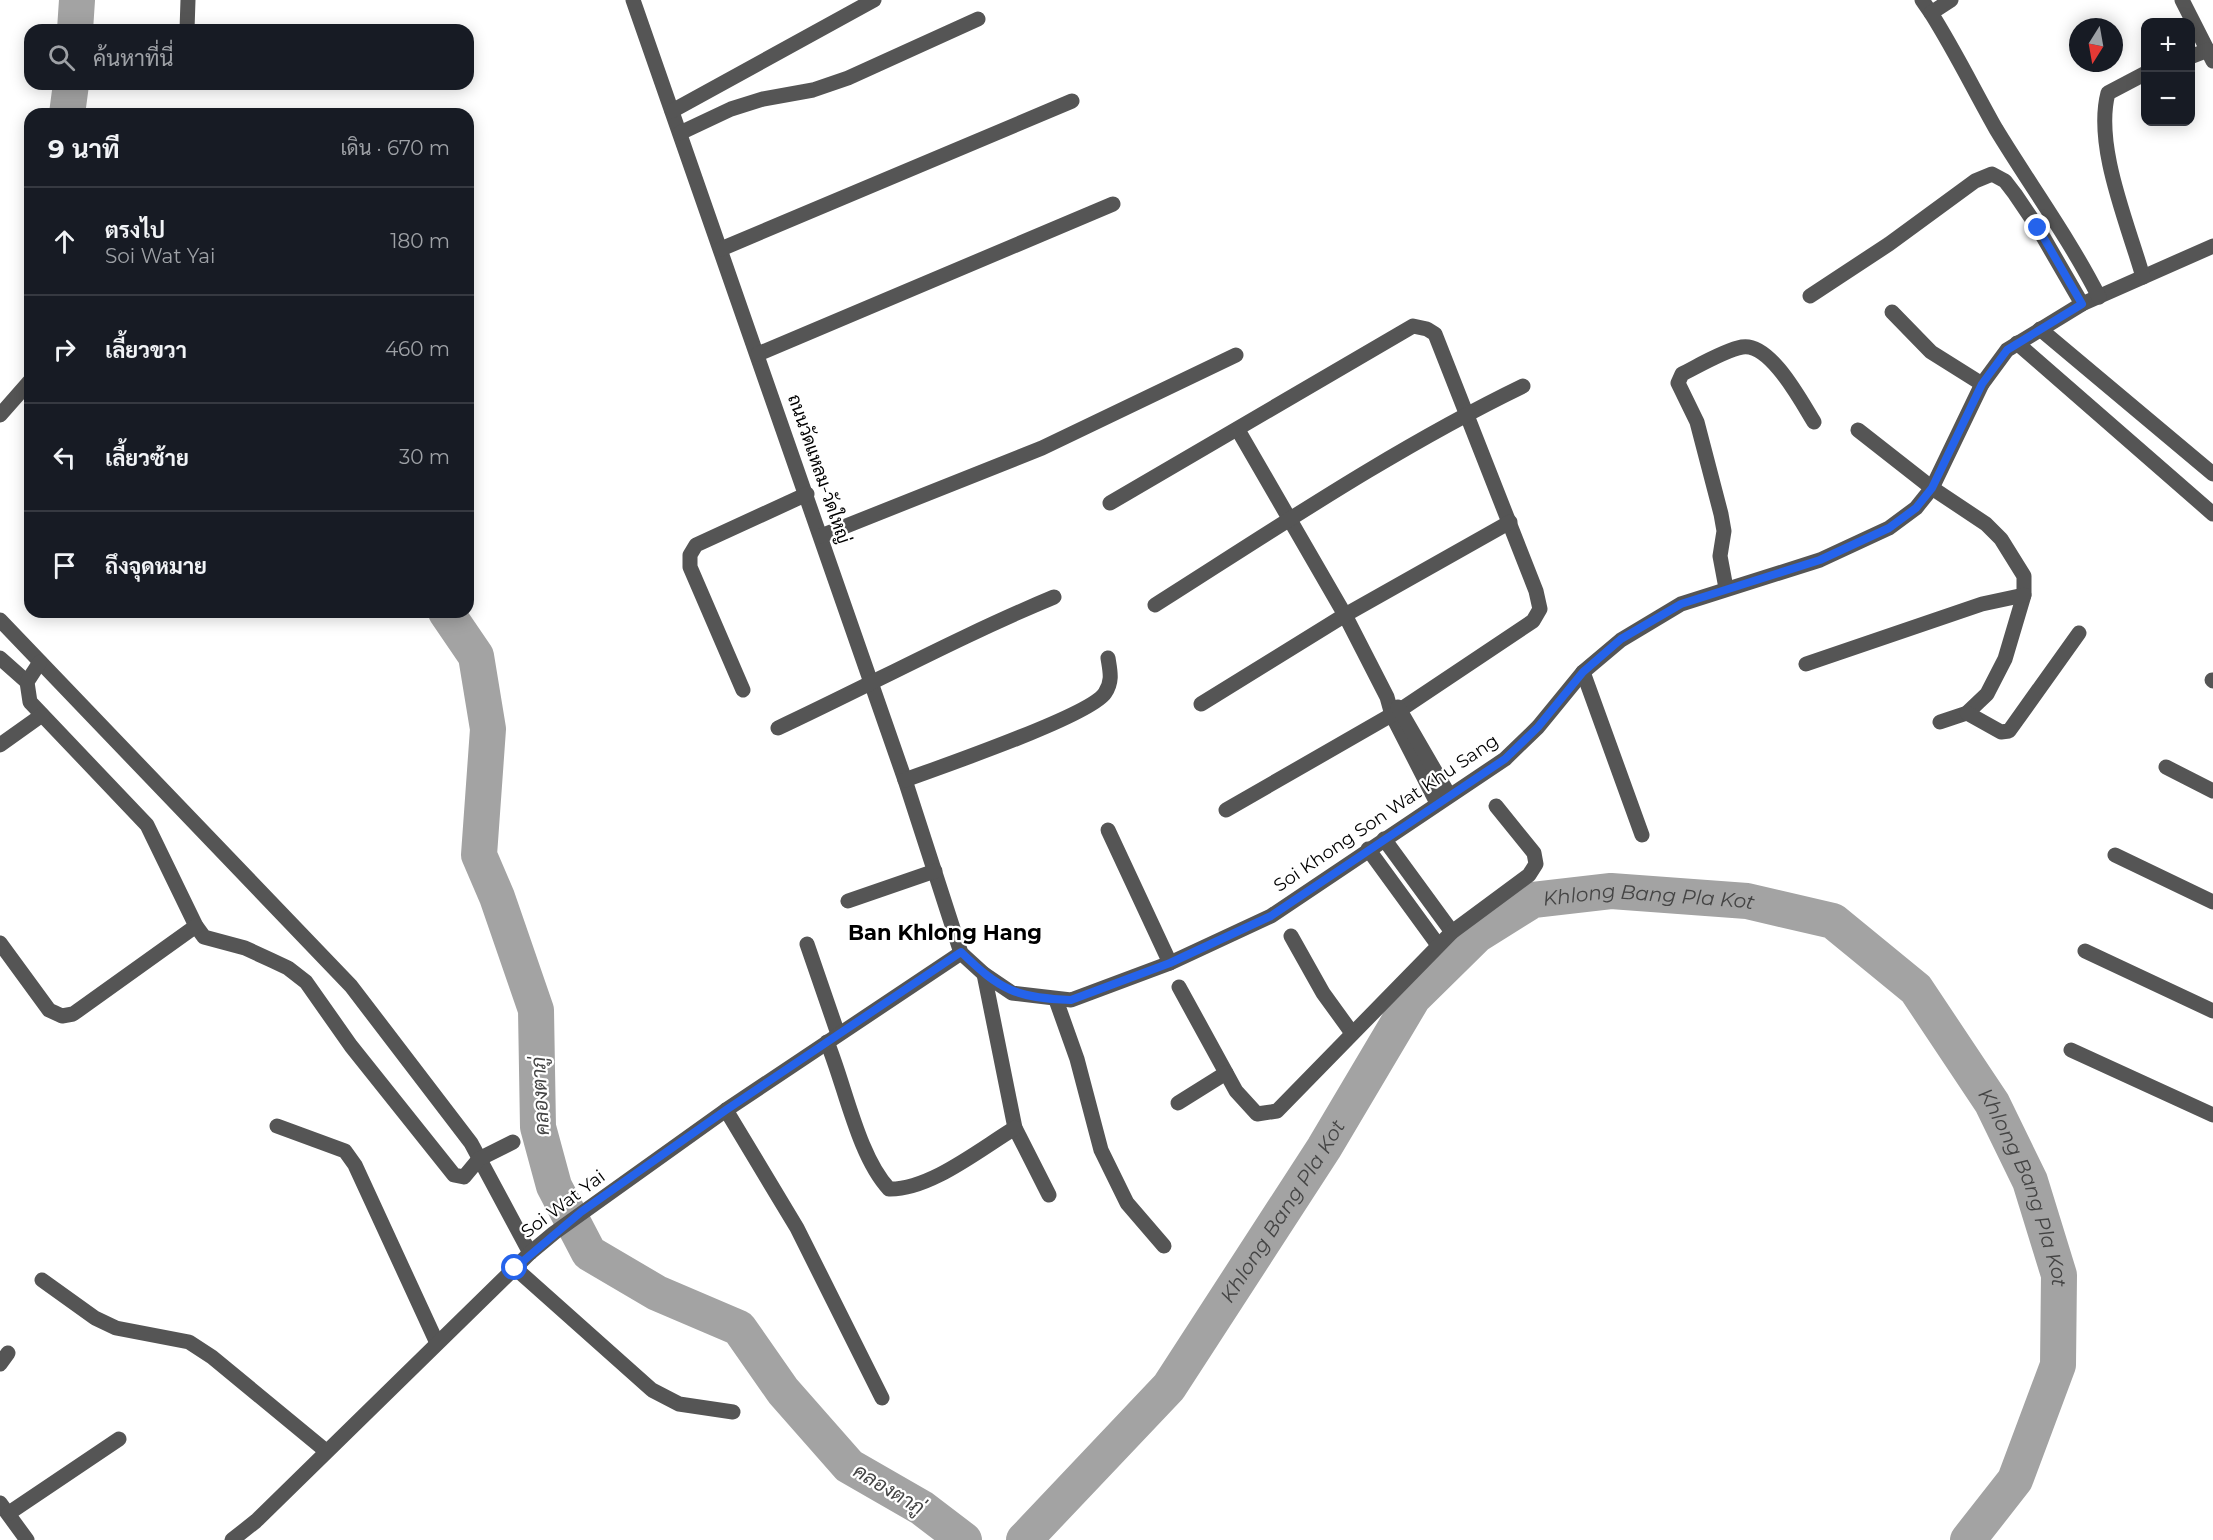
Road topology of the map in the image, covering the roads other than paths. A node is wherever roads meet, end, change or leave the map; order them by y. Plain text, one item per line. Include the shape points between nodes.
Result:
1 (188, 0) edge
2 (633, 0) edge
3 (874, 0) edge
4 (1922, 0) edge
5 (1951, 0) edge
6 (2182, 0) edge
7 (1931, 13) junction
8 (978, 19) dead end
9 (187, 24) edge
10 (2211, 56) edge
11 (2195, 57) edge
12 (2141, 75) edge
13 (1072, 101) dead end
14 (672, 111) junction
15 (680, 133) junction
16 (1113, 204) dead end
17 (2213, 246) edge
18 (721, 249) junction
19 (2143, 277) junction
20 (1810, 296) dead end
21 (2099, 297) junction
22 (2082, 304) junction
23 (1892, 312) dead end
24 (2040, 329) junction
25 (2017, 343) junction
26 (758, 354) junction
27 (1236, 355) dead end
28 (1982, 384) junction
29 (1523, 386) dead end
30 (24, 388) edge
31 (1468, 413) junction
32 (0, 415) edge
33 (1814, 422) dead end
34 (1238, 430) junction
35 (1858, 430) dead end
36 (2213, 474) edge
37 (1932, 488) junction
38 (807, 494) junction
39 (1110, 503) dead end
40 (2213, 514) edge
41 (1290, 520) junction
42 (1510, 522) junction
43 (821, 536) junction
44 (1726, 588) junction
45 (2024, 595) junction
46 (1054, 597) dead end
47 (1155, 605) dead end
48 (1345, 615) junction
49 (0, 620) edge
50 (2079, 633) dead end
51 (0, 658) edge
52 (1108, 658) dead end
53 (40, 662) junction
54 (1806, 664) dead end
55 (1583, 672) junction
56 (27, 682) junction
57 (872, 684) junction
58 (743, 690) dead end
59 (1200, 704) dead end
60 (1396, 712) junction
61 (1967, 713) junction
62 (42, 715) junction
63 (1940, 723) dead end
64 (778, 728) dead end
65 (0, 745) edge
66 (2166, 767) dead end
67 (905, 780) junction
68 (2213, 791) edge
69 (1443, 799) junction
70 (1496, 806) dead end
71 (1226, 810) dead end
72 (1108, 830) dead end
73 (1642, 835) dead end
74 (1384, 839) junction
75 (1368, 849) junction
76 (2115, 855) dead end
77 (935, 871) junction
78 (848, 901) dead end
79 (2213, 902) edge
80 (196, 926) junction
81 (1452, 932) junction
82 (1291, 936) dead end
83 (0, 943) edge
84 (807, 944) dead end
85 (1438, 945) junction
86 (2085, 951) dead end
87 (961, 952) junction
88 (1170, 963) junction
89 (984, 974) junction
90 (1179, 987) dead end
91 (1056, 1000) junction
92 (2213, 1011) edge
93 (1352, 1033) junction
94 (833, 1038) junction
95 (2071, 1050) dead end
96 (1227, 1073) junction
97 (1178, 1103) dead end
98 (726, 1110) junction
99 (2213, 1115) edge
100 (277, 1126) dead end
101 (1015, 1128) junction
102 (513, 1142) dead end
103 (480, 1159) junction
104 (1049, 1195) dead end
105 (1164, 1246) dead end
106 (530, 1253) junction
107 (515, 1268) junction
108 (42, 1280) dead end
109 (437, 1343) junction
110 (882, 1398) dead end
111 (733, 1412) dead end
112 (118, 1439) dead end
113 (326, 1451) junction
114 (4, 1508) edge
115 (235, 1539) edge
116 (27, 1540) edge

1 - 9 street
2 - 14 street, ถนนวัดแหลม-วัดใหญ่
3 - 14 street
4 - 7 street
5 - 7 street
6 - 10 street
7 - 21 street
8 - 15 street via 848,78 742,106
10 - 11 street
12 - 19 street via 2108,93 2103,116 2104,143
13 - 18 street
14 - 15 street, ถนนวัดแหลม-วัดใหญ่
15 - 18 street, ถนนวัดแหลม-วัดใหญ่
16 - 26 street
17 - 19 street, Soi Khong Son Wat Khu Sang
18 - 26 street, ถนนวัดแหลม-วัดใหญ่
19 - 21 street, Soi Khong Son Wat Khu Sang
20 - 22 street via 1975,181 1992,174 2005,181 2015,194
21 - 22 street, Soi Khong Son Wat Khu Sang
22 - 24 street, Soi Khong Son Wat Khu Sang
23 - 28 street via 1931,352
24 - 25 street, Soi Khong Son Wat Khu Sang
24 - 36 street
25 - 28 street, Soi Khong Son Wat Khu Sang via 2007,350
25 - 40 street
26 - 38 street, ถนนวัดแหลม-วัดใหญ่
27 - 43 street via 1042,448
28 - 37 street, Soi Khong Son Wat Khu Sang
29 - 31 street
30 - 32 street
31 - 34 street via 1435,334 1413,326
31 - 41 street
31 - 42 street
33 - 44 street via 1786,379 1754,347 1742,347 1682,374 1678,383 1697,422 1721,514 1724,531 1720,556
34 - 39 street
34 - 41 street
35 - 37 street
37 - 44 street, Soi Khong Son Wat Khu Sang via 1916,508 1889,528 1820,560
37 - 45 street via 1986,524 2001,539 2024,576
38 - 43 street, ถนนวัดแหลม-วัดใหญ่
38 - 58 street via 696,545 690,555 690,567
41 - 47 street
41 - 48 street
42 - 48 street
42 - 60 street via 1536,591 1540,609 1533,621
43 - 57 street, ถนนวัดแหลม-วัดใหญ่
44 - 55 street, Soi Khong Son Wat Khu Sang via 1681,604 1621,639
45 - 54 street via 1982,604
45 - 61 street via 2006,659 1987,694
46 - 57 street via 990,624
48 - 59 street
48 - 60 street
49 - 53 street
50 - 61 street via 2009,731 2001,732
51 - 56 street
52 - 67 street via 1112,681 1104,696 1073,715
53 - 56 street
53 - 103 street via 351,986
55 - 69 street, Soi Khong Son Wat Khu Sang via 1538,727 1505,759
55 - 73 street
56 - 62 street via 30,702
57 - 64 street
57 - 67 street, ถนนวัดแหลม-วัดใหญ่
60 - 69 street
60 - 71 street
61 - 63 street
62 - 65 street
62 - 80 street via 147,825
66 - 68 street
67 - 77 street, ถนนวัดแหลม-วัดใหญ่
69 - 74 street, Soi Khong Son Wat Khu Sang
70 - 81 street via 1534,853 1536,864 1529,875
72 - 88 street
74 - 75 street, Soi Khong Son Wat Khu Sang
74 - 81 street
75 - 85 street
75 - 88 street, Soi Khong Son Wat Khu Sang via 1271,916
76 - 79 street
77 - 78 street
77 - 87 street, ถนนวัดแหลม-วัดใหญ่
80 - 83 street via 73,1014 62,1016 49,1011
80 - 103 street via 204,937 245,948 280,964 306,982 453,1175 464,1177
81 - 85 street
82 - 93 street via 1323,993
84 - 94 street
85 - 93 street
86 - 92 street
87 - 89 street, Soi Khong Son Wat Khu Sang
87 - 94 street, Soi Wat Yai
88 - 91 street, Soi Khong Son Wat Khu Sang via 1071,1000
89 - 91 street, Soi Khong Son Wat Khu Sang via 1012,993
89 - 101 street
90 - 96 street
91 - 105 street via 1077,1059 1101,1150 1127,1203
93 - 96 street via 1276,1111 1257,1114 1236,1091
94 - 98 street, Soi Wat Yai
94 - 101 street via 859,1134 881,1181 889,1189 902,1189 940,1175
95 - 99 street
96 - 97 street
98 - 106 street, Soi Wat Yai via 581,1212
98 - 110 street via 797,1228
100 - 109 street via 345,1151
101 - 104 street
102 - 103 street
103 - 106 street
106 - 107 street, Soi Wat Yai
107 - 109 street, Soi Wat Yai
107 - 111 street via 652,1390 679,1404
108 - 113 street via 95,1318 116,1328 189,1342
109 - 113 street, Soi Wat Yai
112 - 114 street
113 - 115 street, Soi Wat Yai
114 - 116 street

